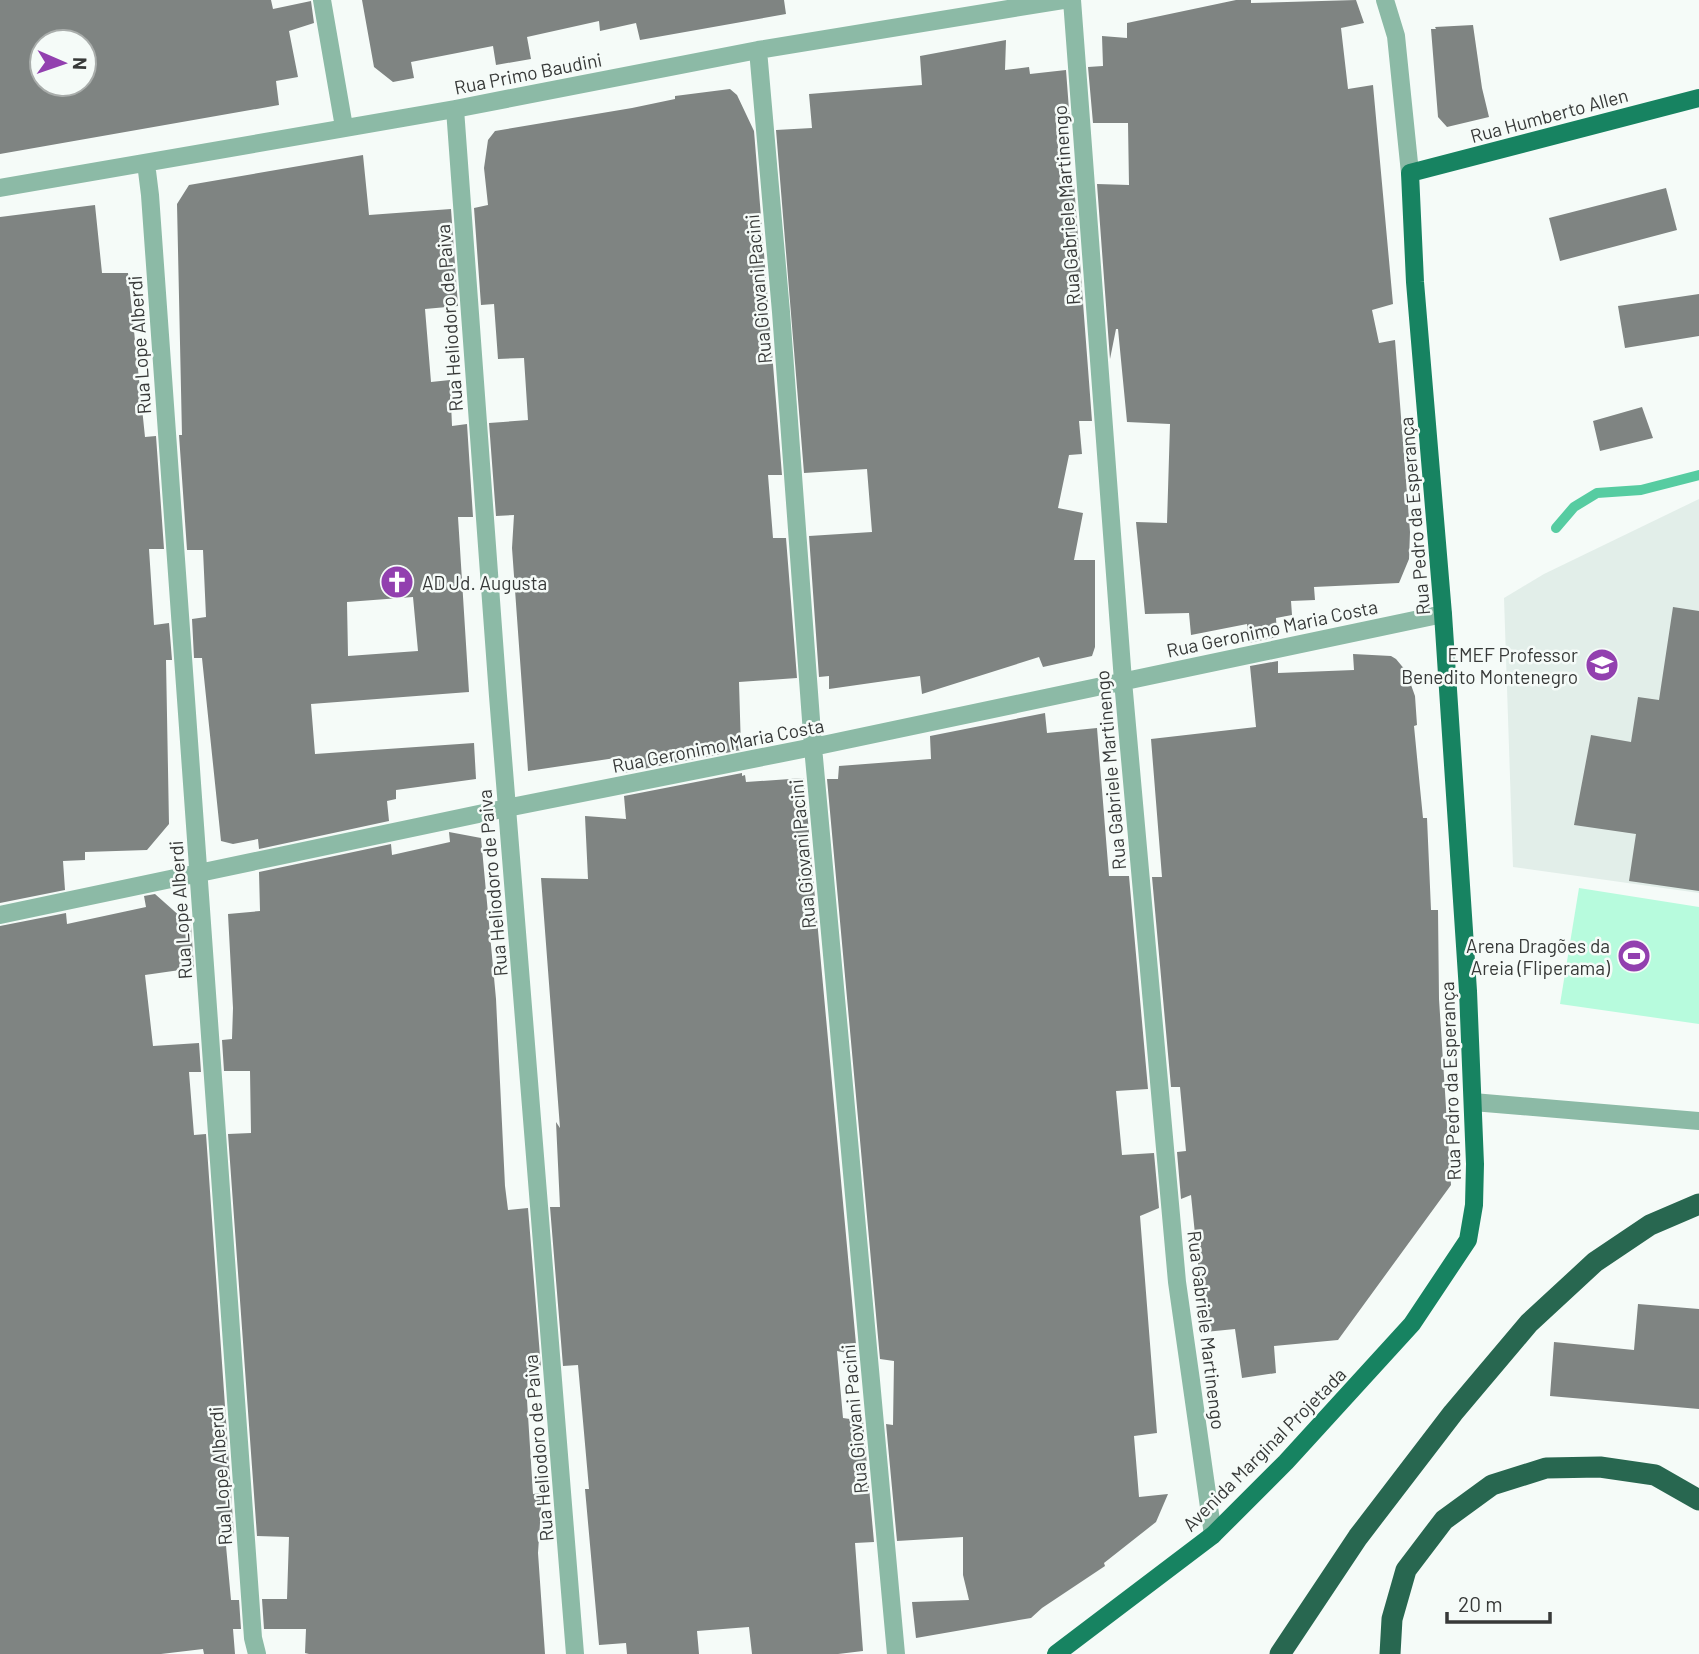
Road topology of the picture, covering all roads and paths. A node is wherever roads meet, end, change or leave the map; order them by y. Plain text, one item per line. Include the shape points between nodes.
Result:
1 (322, 0) edge
2 (1063, 0) edge
3 (1072, 0) edge
4 (1385, 0) edge
5 (758, 50) junction
6 (1699, 98) edge
7 (455, 109) junction
8 (344, 127) junction
9 (146, 163) junction
10 (1410, 173) junction
11 (0, 188) edge
12 (1443, 614) junction
13 (1123, 681) junction
14 (813, 747) junction
15 (507, 808) junction
16 (198, 872) junction
17 (0, 915) edge
18 (1473, 1102) junction
19 (1699, 1121) edge
20 (1699, 1204) edge
21 (1468, 1240) joint
22 (1699, 1500) edge
23 (1213, 1535) junction
24 (257, 1654) edge
25 (575, 1654) edge
26 (896, 1654) edge
27 (1056, 1654) edge
28 (1280, 1654) edge
29 (1390, 1654) edge

1 - 8 street
2 - 5 street, Rua Primo Baudini
3 - 13 street, Rua Gabriele Martinengo
4 - 10 street, Rua Pedro da Esperança via 1396,36
5 - 7 street, Rua Primo Baudini
5 - 14 street, Rua Giovani Pacini
6 - 10 main road, Rua Humberto Allen
7 - 8 street, Rua Primo Baudini
7 - 15 street, Rua Heliodoro de Paiva
8 - 9 street, Rua Primo Baudini
9 - 11 street, Rua Primo Baudini
9 - 16 street, Rua Lope Alberdi
10 - 12 main road, Rua Pedro da Esperança
12 - 13 street, Rua Geronimo Maria Costa
12 - 18 main road, Rua Pedro da Esperança
13 - 14 street, Rua Geronimo Maria Costa
13 - 23 street, Rua Gabriele Martinengo via 1177,1282
14 - 15 street, Rua Geronimo Maria Costa
14 - 26 street, Rua Giovani Pacini
15 - 16 street, Rua Geronimo Maria Costa
15 - 25 street, Rua Heliodoro de Paiva
16 - 17 street, Rua Geronimo Maria Costa
16 - 24 street, Rua Lope Alberdi
18 - 19 street
18 - 21 main road, Rua Pedro da Esperança via 1474,1205
20 - 28 highway via 1650,1225 1595,1262 1529,1322 1358,1537
21 - 23 main road, Avenida Marginal Projetada via 1412,1324
22 - 29 highway via 1655,1475 1600,1468 1546,1468 1492,1485 1444,1520 1406,1570 1392,1619
23 - 27 main road, Avenida Marginal Projetada

